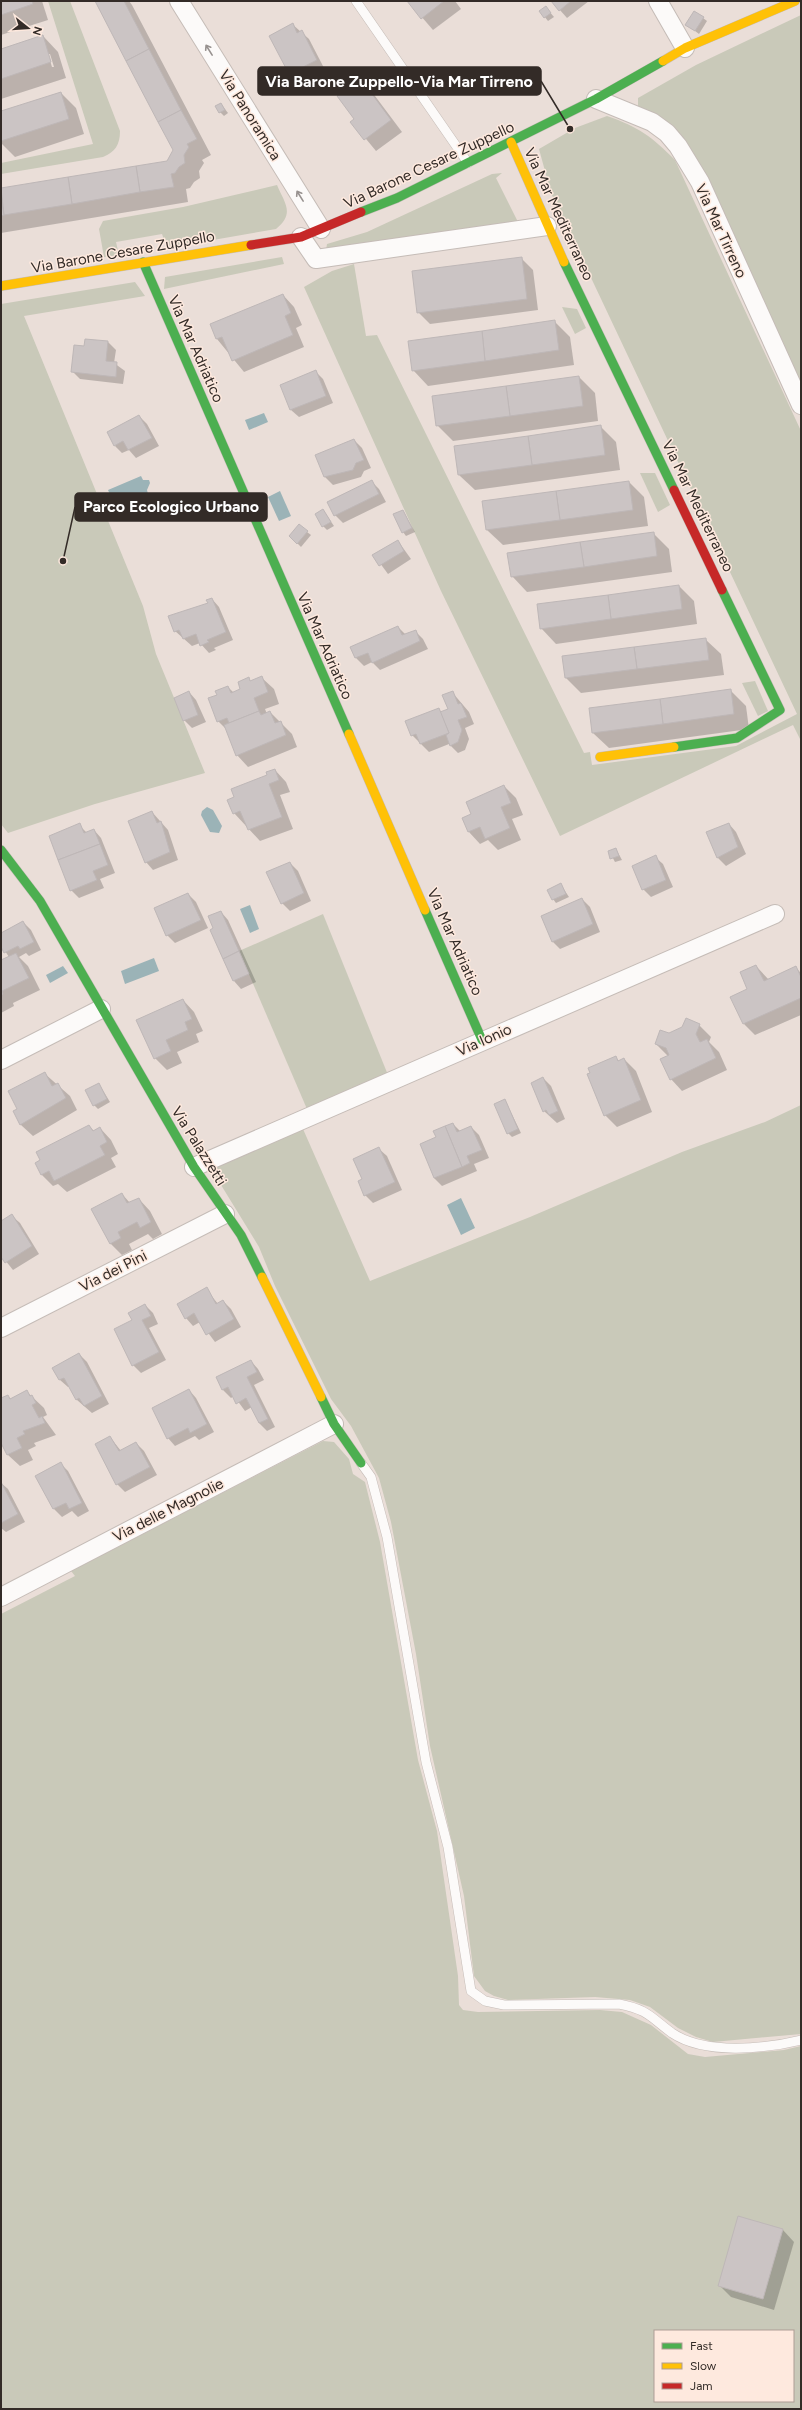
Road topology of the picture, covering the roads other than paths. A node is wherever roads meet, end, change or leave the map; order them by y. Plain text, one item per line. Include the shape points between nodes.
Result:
1 (179, 1) edge
2 (356, 1) edge
3 (658, 1) edge
4 (795, 1) edge
5 (685, 48) junction
6 (596, 99) junction
7 (511, 142) junction
8 (468, 163) junction
9 (547, 226) junction
10 (321, 229) junction
11 (301, 236) junction
12 (143, 262) junction
13 (1, 286) edge
14 (801, 405) edge
15 (600, 757) dead end
16 (1, 850) edge
17 (775, 914) dead end
18 (101, 1009) junction
19 (482, 1040) junction
20 (1, 1060) edge
21 (194, 1167) junction
22 (225, 1214) junction
23 (1, 1328) edge
24 (334, 1424) junction
25 (361, 1463) joint
26 (1, 1597) edge
27 (801, 2040) edge

10 -> 1 street, Via Panoramica
2 - 8 lane
3 - 5 street
4 - 5 street, Via Barone Cesare Zuppello
5 - 6 street, Via Barone Cesare Zuppello
6 - 7 street, Via Barone Cesare Zuppello
6 - 14 street, Via Mar Tirreno via 652,122 667,133 678,146 700,182
7 - 8 street, Via Barone Cesare Zuppello
7 - 9 street, Via Mar Mediterraneo
8 - 10 street, Via Barone Cesare Zuppello via 397,198
9 - 11 street via 316,260
9 - 15 street, Via Mar Mediterraneo via 780,710 737,738
10 - 11 street, Via Barone Cesare Zuppello
11 - 12 street, Via Barone Cesare Zuppello
12 - 13 street, Via Barone Cesare Zuppello
12 - 19 street, Via Mar Adriatico
16 - 18 street, Via Palazzetti via 40,902
17 - 19 street, Via Ionio
18 - 20 street
18 - 21 street, Via Palazzetti
19 - 21 street, Via Ionio
21 - 22 street, Via Palazzetti
22 - 23 street, Via dei Pini
22 - 24 street, Via Palazzetti via 242,1235
24 - 25 street, Via Palazzetti
24 - 26 street, Via delle Magnolie
25 - 27 lane via 371,1477 387,1537 426,1762 448,1847 470,1990 485,2001 504,2005 619,2004 633,2007 651,2014 672,2032 693,2043 713,2048 783,2045

